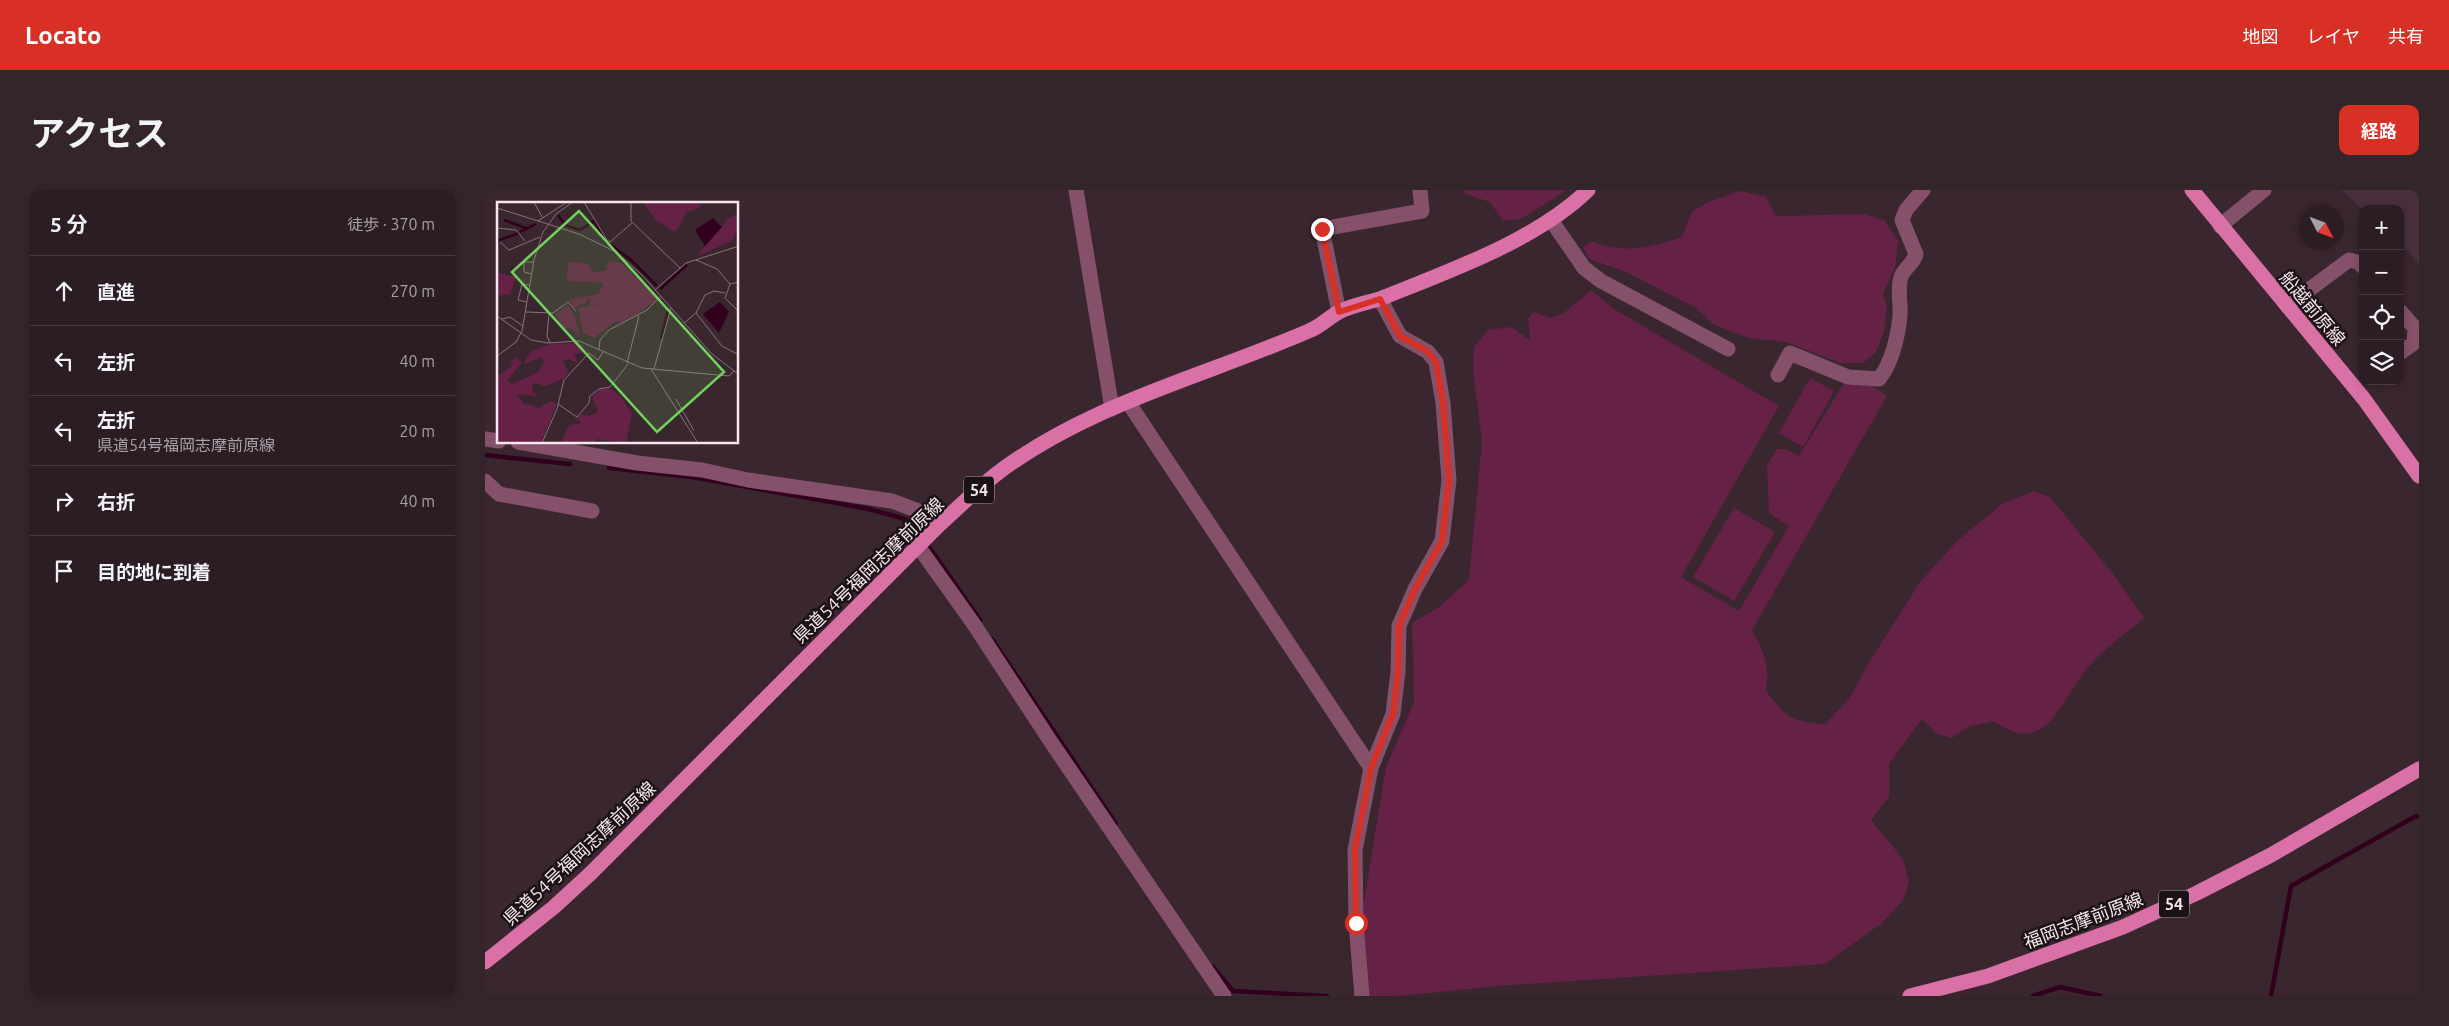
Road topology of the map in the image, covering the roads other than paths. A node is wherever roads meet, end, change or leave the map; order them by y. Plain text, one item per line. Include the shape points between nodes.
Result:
1 (1076, 190) edge
2 (1420, 190) edge
3 (1588, 190) edge
4 (1923, 190) edge
5 (2192, 190) edge
6 (2264, 190) edge
7 (1551, 220) junction
8 (2220, 226) junction
9 (2359, 263) edge
10 (1380, 299) junction
11 (2287, 306) junction
12 (1339, 312) junction
13 (2404, 315) edge
14 (1727, 348) dead end
15 (2404, 350) edge
16 (1778, 375) dead end
17 (2358, 383) edge
18 (1128, 402) junction
19 (1112, 408) junction
20 (529, 444) edge
21 (2419, 476) edge
22 (485, 482) edge
23 (592, 511) dead end
24 (939, 525) junction
25 (918, 546) junction
26 (1371, 768) junction
27 (2419, 769) edge
28 (485, 962) edge
29 (1224, 996) edge
30 (1362, 996) edge
31 (1910, 996) edge

1 - 19 street
2 - 12 street via 1422,211 1322,229
3 - 7 main road, 県道54号福岡志摩前原線 / 54
4 - 16 street via 1906,210 1903,220 1917,254 1901,277 1900,316 1887,365 1879,379 1848,377 1790,353
5 - 8 main road, 船越前原線
6 - 8 street
7 - 10 main road, 県道54号福岡志摩前原線 / 54 via 1503,246
7 - 14 street via 1584,268 1601,281
8 - 11 main road, 船越前原線
9 - 11 street via 2349,260
10 - 12 main road, 県道54号福岡志摩前原線 / 54
10 - 26 street via 1400,336 1428,352 1436,362 1449,480 1442,541 1399,626 1393,714
11 - 17 main road, 船越前原線
12 - 18 main road, 県道54号福岡志摩前原線 / 54 via 1313,330
13 - 15 street via 2415,328 2414,343
17 - 21 main road, 船越前原線
18 - 19 main road, 県道54号福岡志摩前原線 / 54
18 - 26 street
19 - 24 main road, 県道54号福岡志摩前原線 / 54 via 999,472
20 - 24 street via 892,501 924,513
22 - 23 street via 499,494
24 - 25 main road, 県道54号福岡志摩前原線 / 54
25 - 28 main road, 県道54号福岡志摩前原線 / 54 via 591,873
25 - 29 street
26 - 30 street via 1355,850
27 - 31 main road, 福岡志摩前原線 / 54 via 2271,855 2123,927 1988,976

